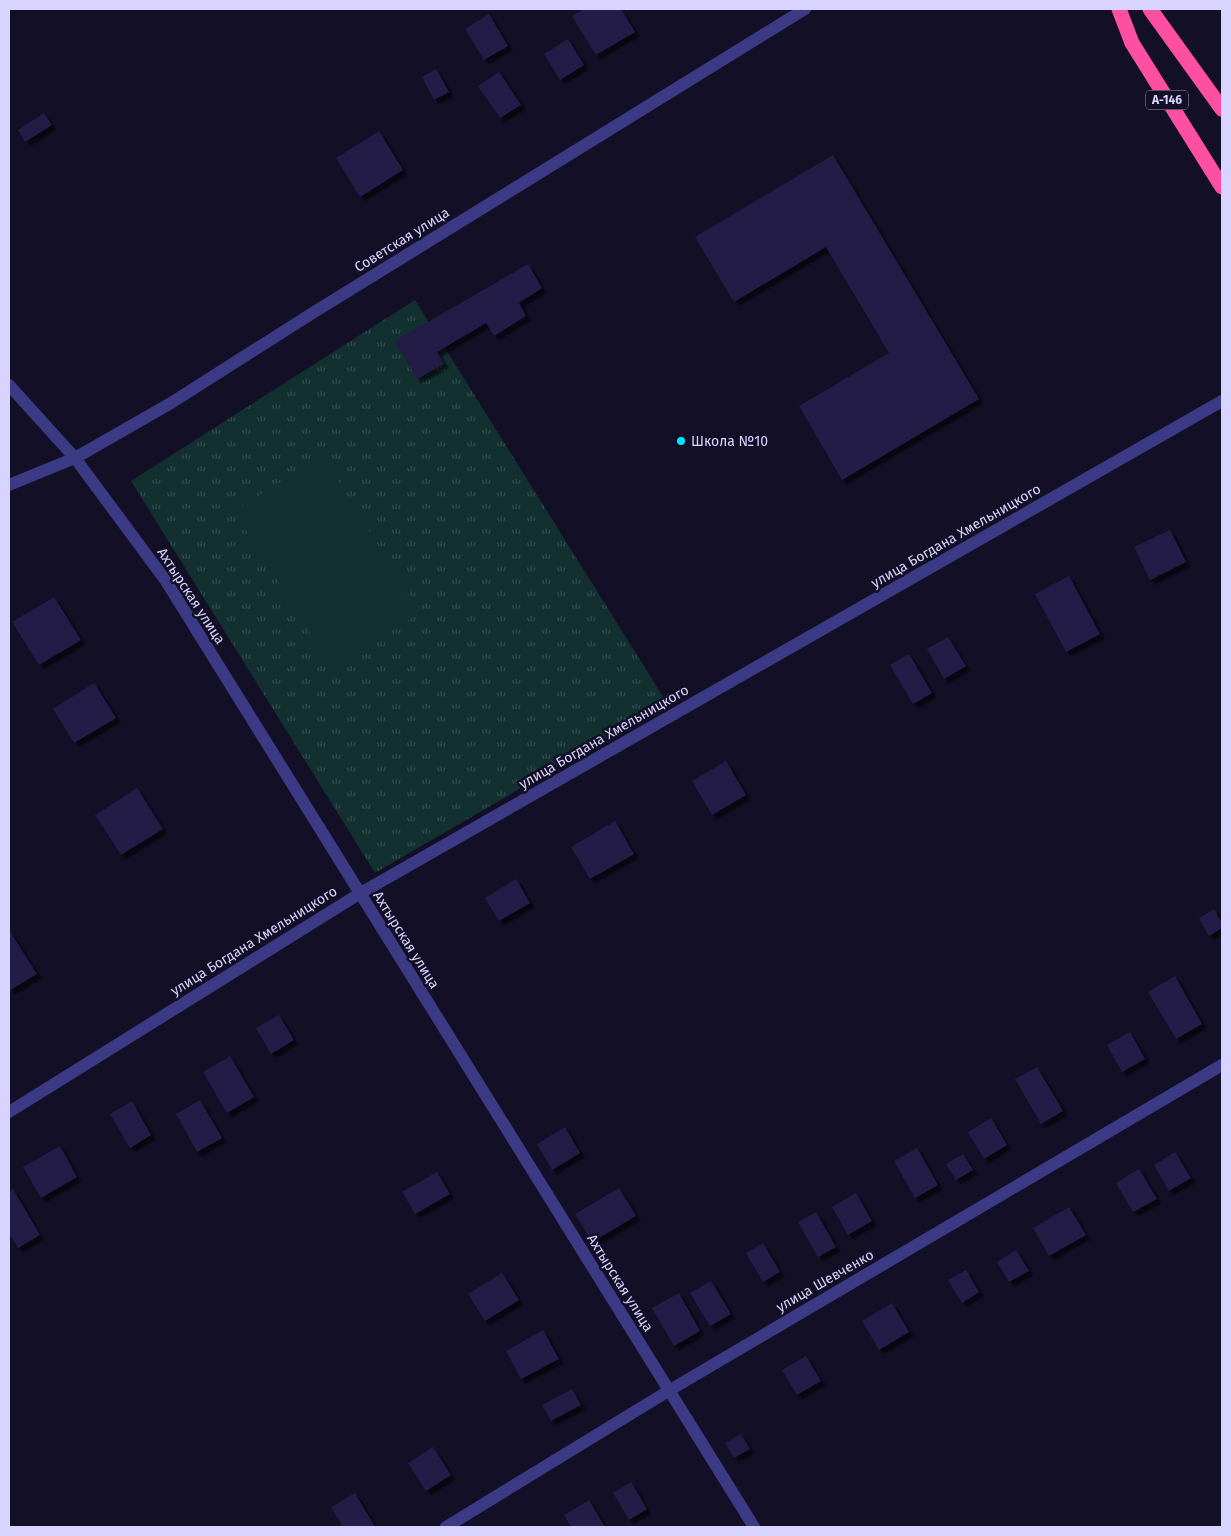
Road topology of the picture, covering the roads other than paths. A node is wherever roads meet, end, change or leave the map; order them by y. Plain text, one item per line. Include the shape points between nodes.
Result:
1 (805, 9) edge
2 (1119, 9) edge
3 (1150, 9) edge
4 (1222, 108) edge
5 (1222, 187) edge
6 (9, 385) edge
7 (1222, 401) edge
8 (75, 458) junction
9 (9, 485) edge
10 (359, 894) junction
11 (1222, 1065) edge
12 (9, 1112) edge
13 (670, 1390) junction
14 (446, 1527) edge
15 (754, 1527) edge

1 - 8 street, Советская улица via 171,403
2 - 5 highway, А-146 via 1132,43
3 - 4 highway, А-146
6 - 8 street, Ахтырская улица
7 - 10 street, улица Богдана Хмельницкого
8 - 9 street, Советская улица
8 - 10 street, Ахтырская улица via 166,581
10 - 12 street, улица Богдана Хмельницкого
10 - 13 street, Ахтырская улица
11 - 13 street, улица Шевченко
13 - 14 street, улица Шевченко
13 - 15 street, Ахтырская улица

